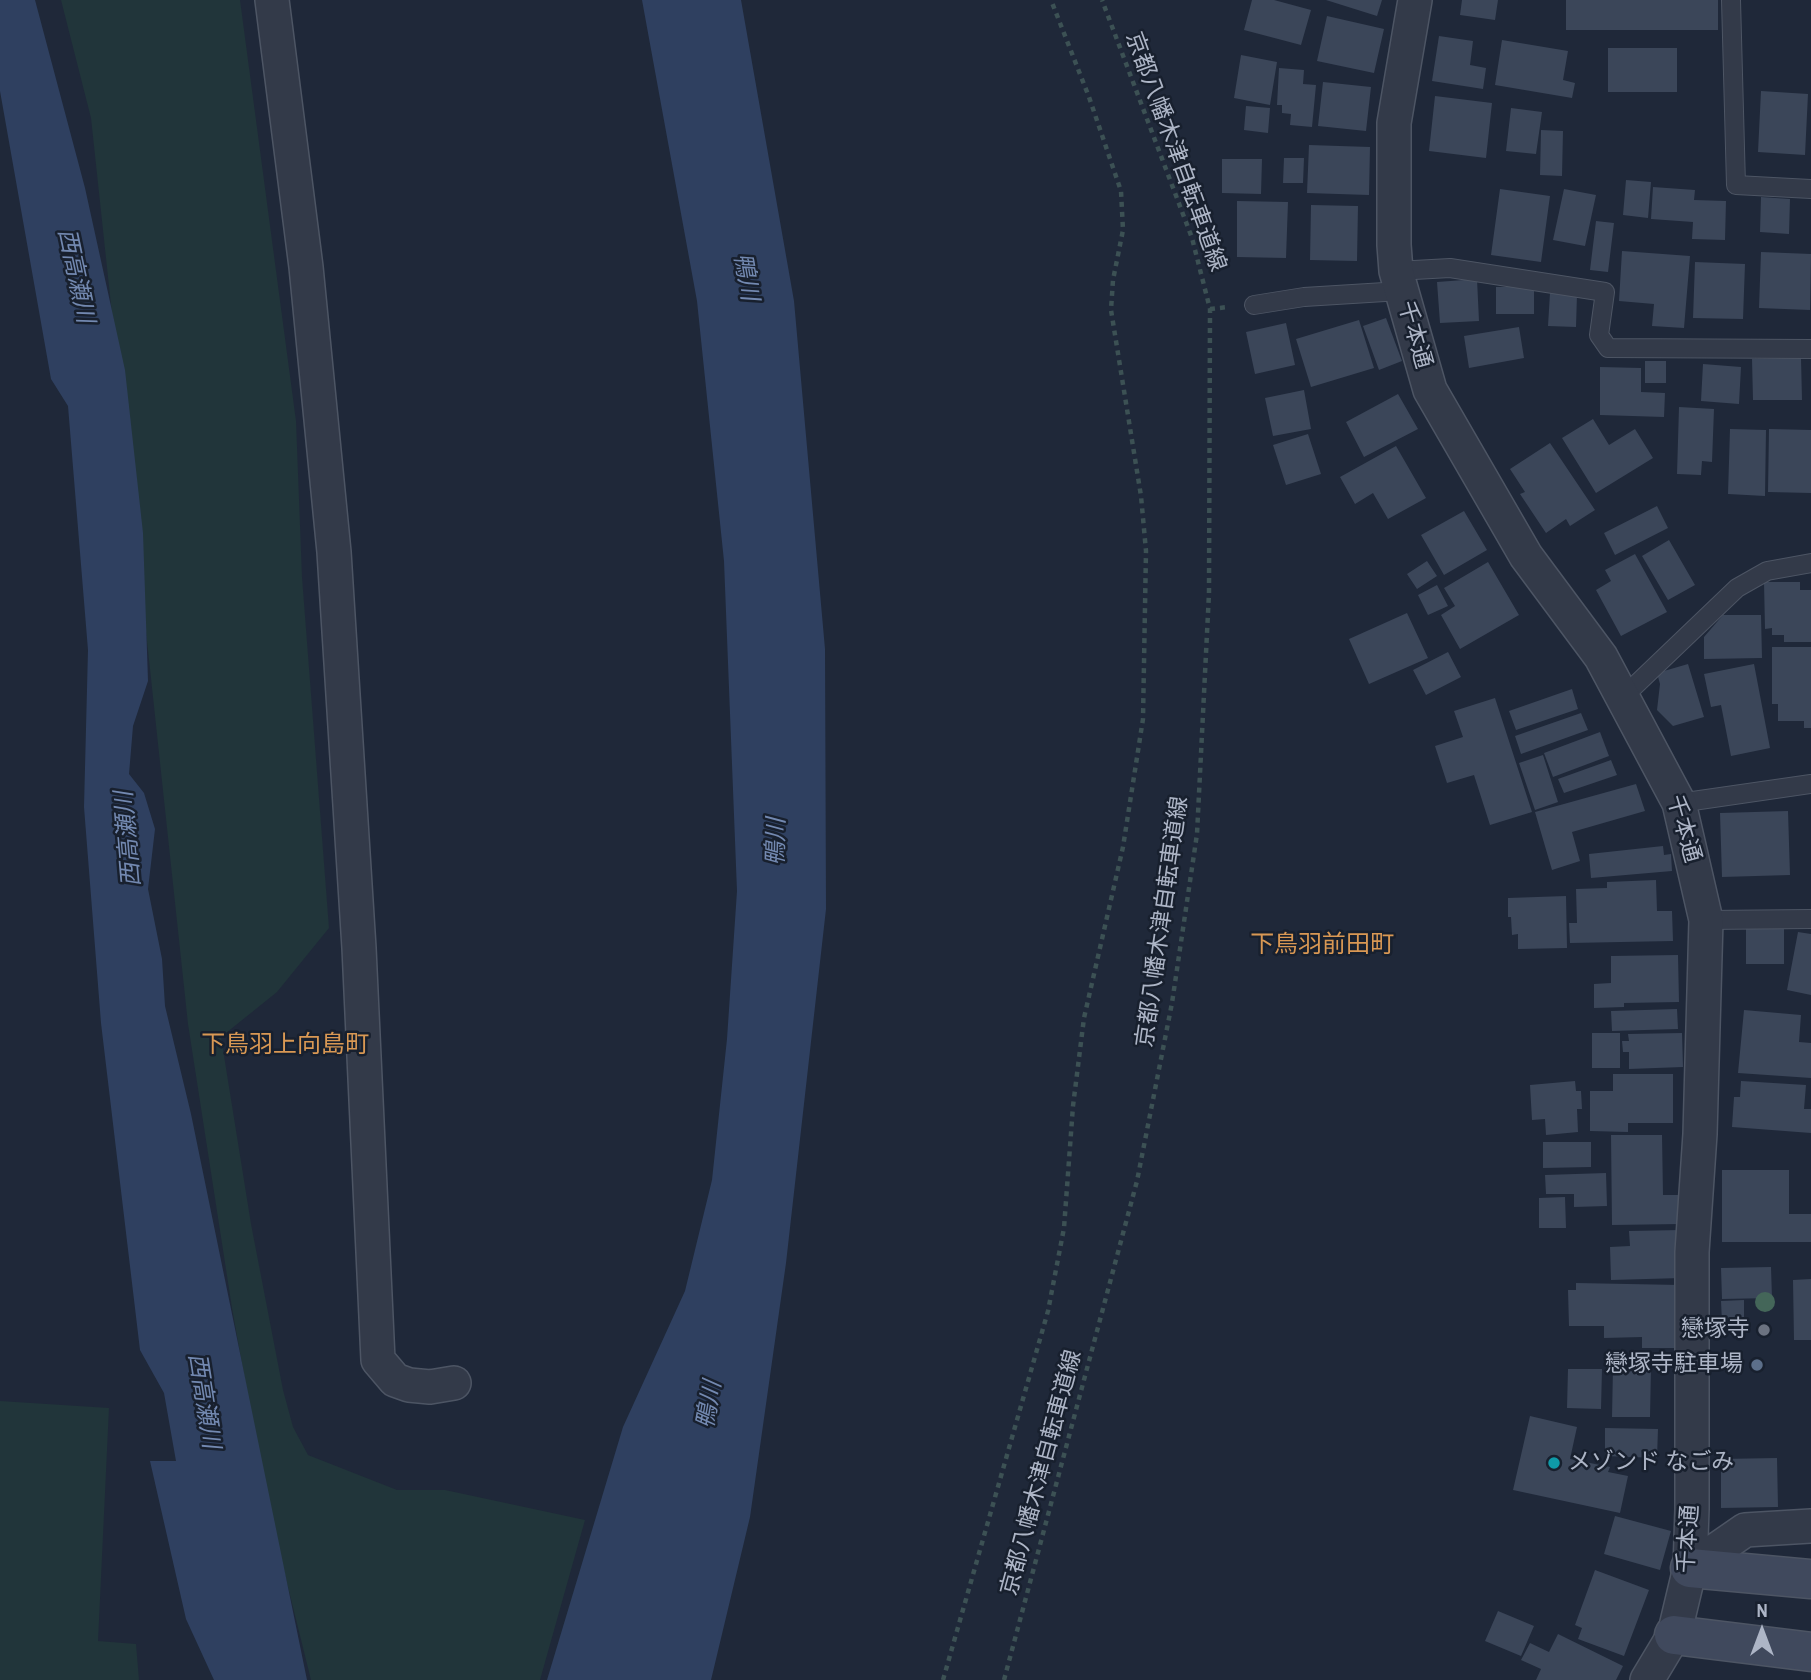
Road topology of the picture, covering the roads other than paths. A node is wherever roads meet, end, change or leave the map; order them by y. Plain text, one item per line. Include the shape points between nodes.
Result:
1 (272, 0) edge
2 (1415, 0) edge
3 (1731, 0) edge
4 (1811, 189) edge
5 (1398, 281) junction
6 (1254, 306) dead end
7 (1811, 349) edge
8 (1811, 563) edge
9 (1623, 697) junction
10 (1811, 784) edge
11 (1679, 803) junction
12 (1811, 919) edge
13 (1706, 920) junction
14 (454, 1382) dead end
15 (1811, 1525) edge
16 (1690, 1568) junction
17 (1811, 1579) edge
18 (1674, 1635) junction
19 (1811, 1652) edge
20 (1647, 1680) edge

1 - 14 street via 306,267 334,552 378,1360 395,1380 410,1385
2 - 5 street, 千本通 via 1394,123
3 - 4 lane via 1735,184
5 - 6 lane
5 - 7 lane via 1450,268 1605,292 1599,335 1608,348
5 - 9 street, 千本通 via 1430,390 1526,556 1601,657
8 - 9 lane via 1767,571 1737,587
9 - 11 street, 千本通
10 - 11 lane
11 - 13 street, 千本通
12 - 13 lane
13 - 16 street, 千本通 via 1692,1252
15 - 16 street via 1745,1530
16 - 17 street
16 - 18 street, 千本通
18 - 19 street
18 - 20 street, 千本通

